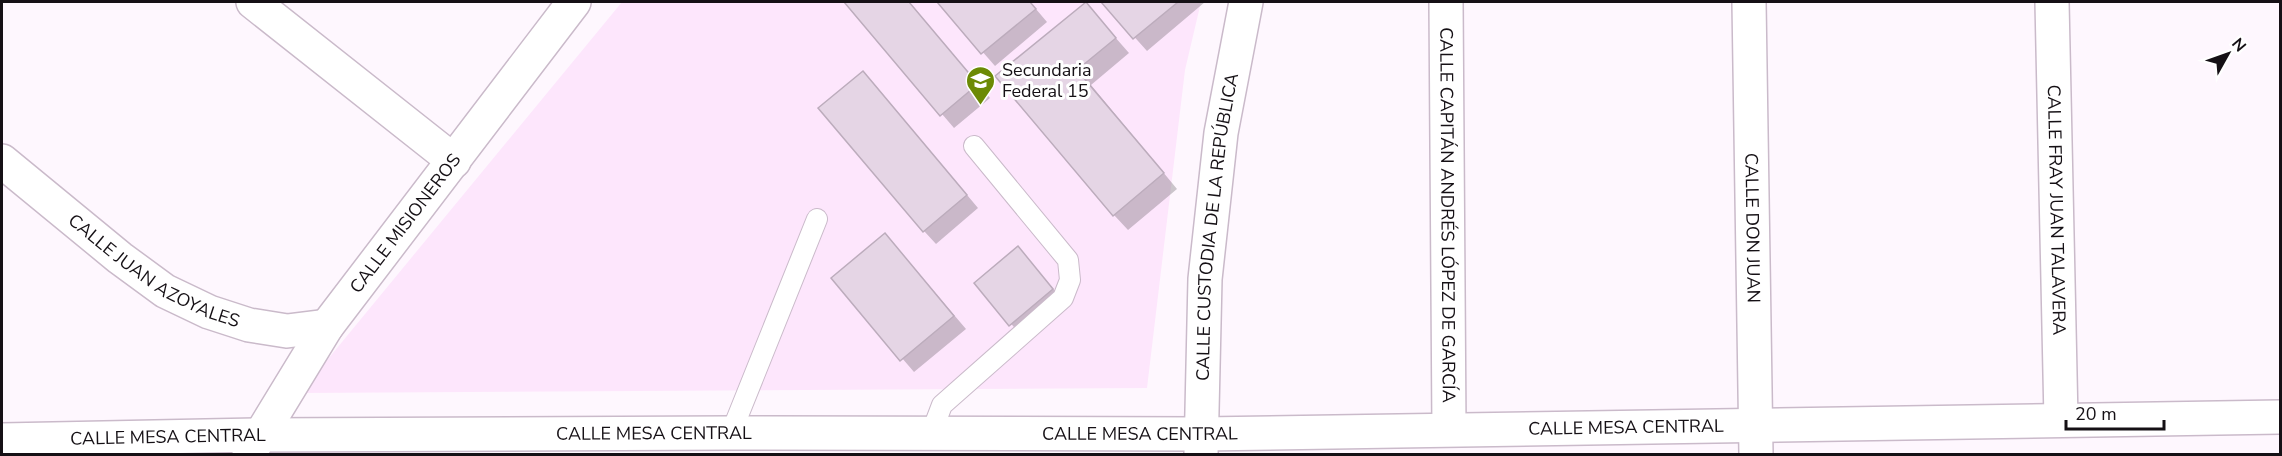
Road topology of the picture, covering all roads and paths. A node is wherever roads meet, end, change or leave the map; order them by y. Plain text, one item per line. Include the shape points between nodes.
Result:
1 (253, 2) edge
2 (574, 2) edge
3 (1246, 2) edge
4 (1446, 2) edge
5 (1749, 2) edge
6 (2052, 2) edge
7 (974, 146) dead end
8 (2, 161) edge
9 (454, 161) junction
10 (817, 219) dead end
11 (327, 326) junction
12 (2280, 417) edge
13 (2061, 420) junction
14 (1449, 429) junction
15 (731, 433) junction
16 (931, 434) junction
17 (2, 440) edge
18 (1755, 440) edge
19 (1202, 444) edge
20 (254, 445) edge

1 - 9 main road
2 - 9 main road, CALLE MISIONEROS
3 - 19 main road, CALLE CUSTODIA DE LA REPÚBLICA via 1221,133 1205,279
4 - 14 main road, CALLE CAPITÁN ANDRÉS LÓPEZ DE GARCÍA
5 - 18 main road, CALLE DON JUAN
6 - 13 main road, CALLE FRAY JUAN TALAVERA
7 - 16 lane via 1068,261 1070,280 1063,298 942,405
8 - 11 main road, CALLE JUAN AZOYALES via 165,291 249,325 287,330
9 - 11 main road, CALLE MISIONEROS
10 - 15 lane
11 - 20 main road, CALLE MISIONEROS
12 - 13 main road, CALLE MESA CENTRAL
13 - 18 main road, CALLE MESA CENTRAL
14 - 18 main road, CALLE MESA CENTRAL
14 - 19 main road, CALLE MESA CENTRAL
15 - 16 main road, CALLE MESA CENTRAL
15 - 20 main road, CALLE MESA CENTRAL
16 - 19 main road, CALLE MESA CENTRAL
17 - 20 main road, CALLE MESA CENTRAL

